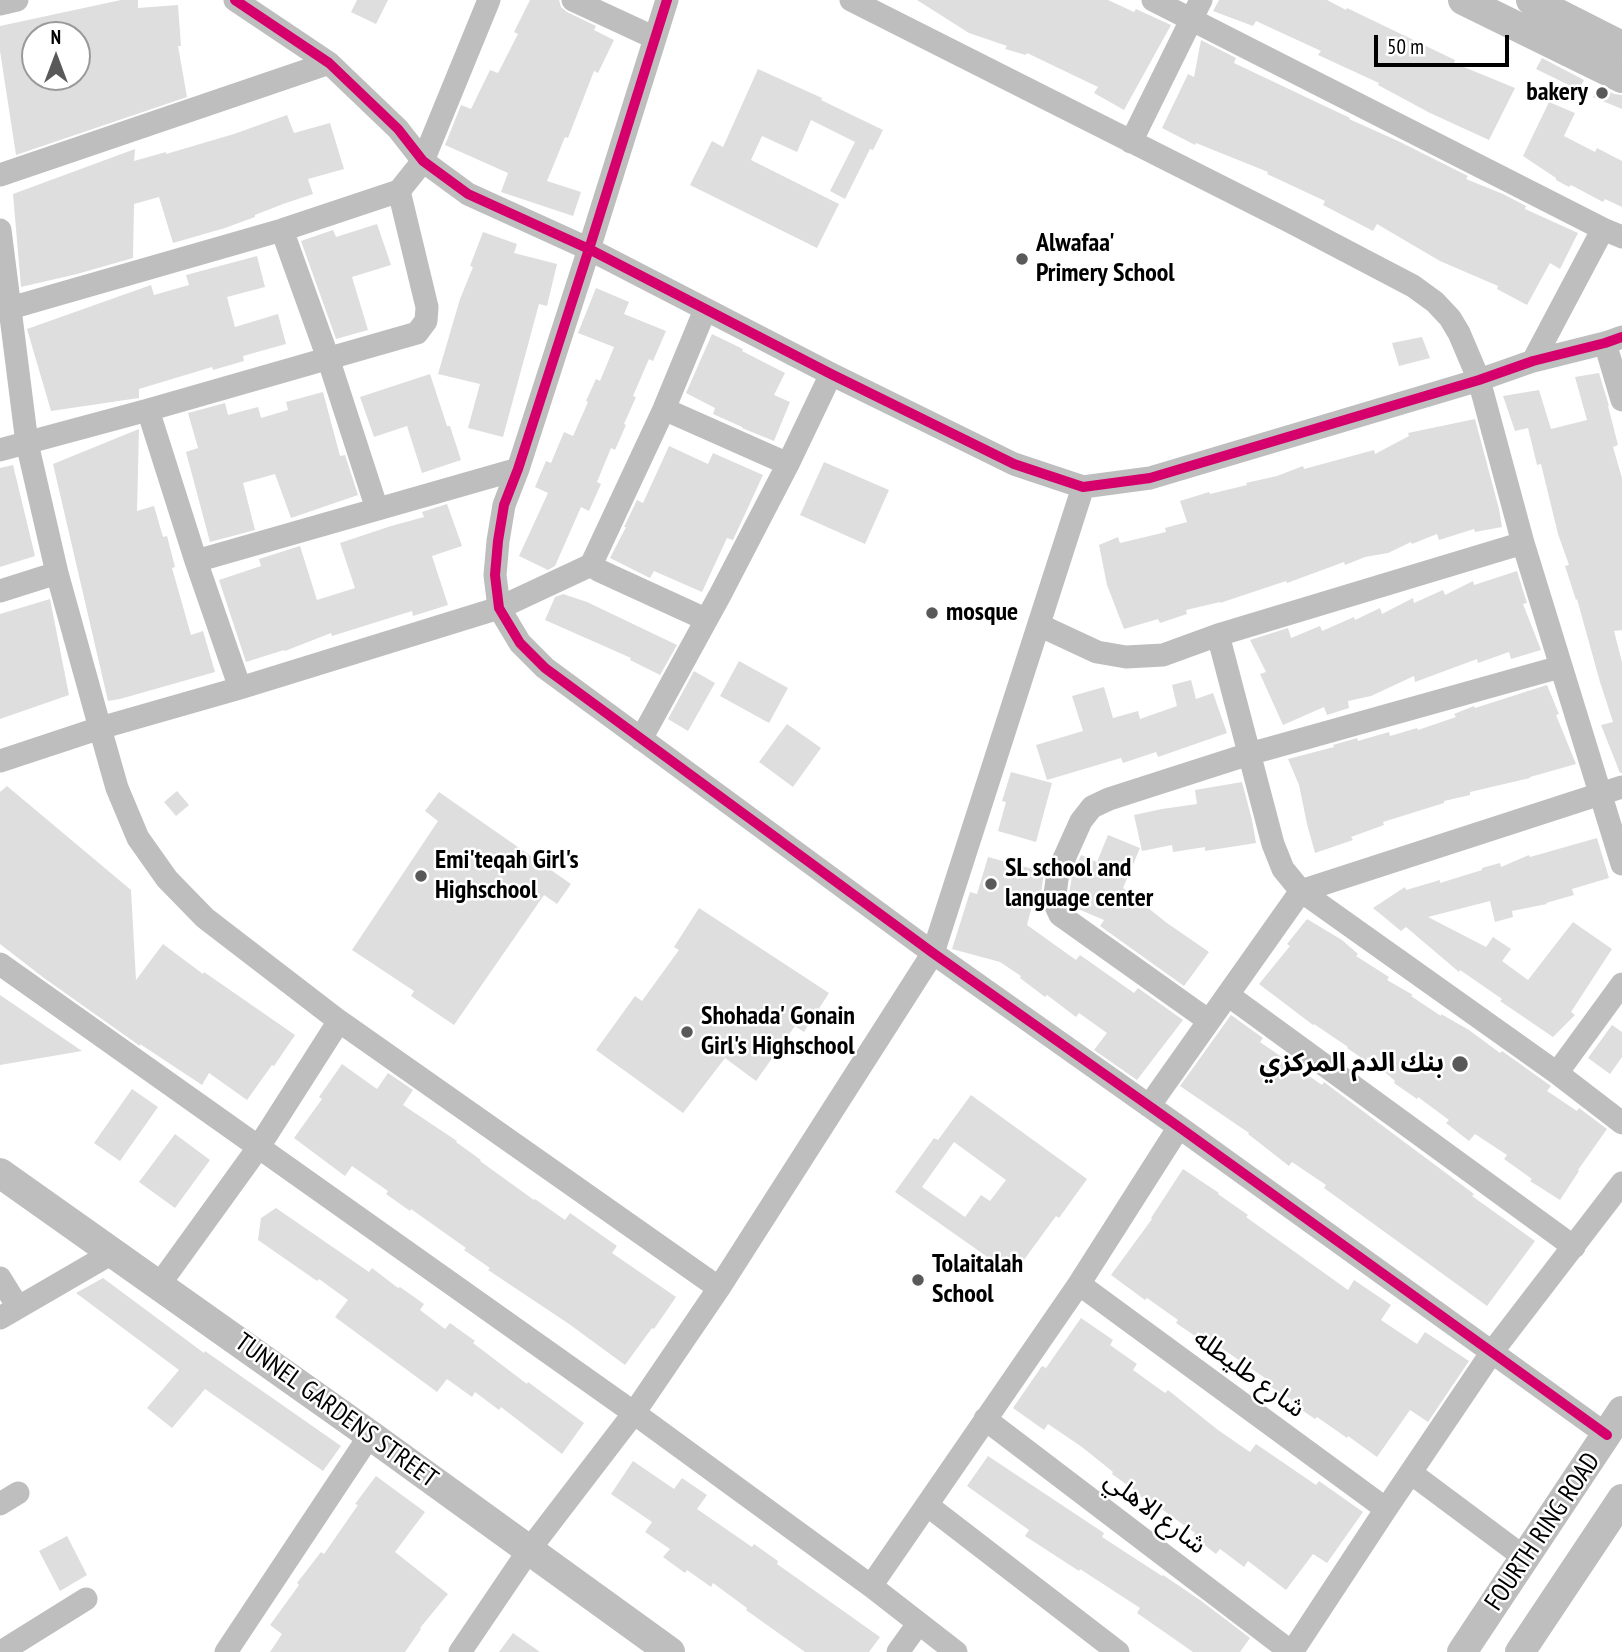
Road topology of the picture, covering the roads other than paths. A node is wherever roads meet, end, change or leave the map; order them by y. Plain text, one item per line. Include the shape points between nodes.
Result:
1 (17, 0) edge
2 (235, 0) edge
3 (489, 0) edge
4 (573, 0) edge
5 (667, 0) edge
6 (851, 0) edge
7 (1153, 0) edge
8 (1463, 0) edge
9 (1532, 0) edge
10 (0, 4) edge
11 (1196, 9) edge
12 (655, 38) junction
13 (1622, 46) edge
14 (329, 63) junction
15 (1622, 78) edge
16 (1131, 142) junction
17 (423, 161) junction
18 (0, 176) edge
19 (399, 191) junction
20 (0, 230) edge
21 (282, 230) junction
22 (1612, 233) edge
23 (589, 249) junction
24 (4, 310) edge
25 (705, 310) junction
26 (1614, 340) edge
27 (328, 358) junction
28 (1533, 361) junction
29 (831, 373) junction
30 (1479, 380) junction
31 (1622, 400) edge
32 (664, 409) junction
33 (148, 410) junction
34 (27, 443) junction
35 (0, 450) edge
36 (788, 464) junction
37 (518, 469) junction
38 (1083, 487) junction
39 (377, 509) junction
40 (1523, 543) junction
41 (196, 561) junction
42 (591, 565) junction
43 (57, 573) junction
44 (0, 591) edge
45 (499, 608) junction
46 (705, 619) junction
47 (1039, 625) junction
48 (1218, 635) junction
49 (1560, 667) junction
50 (240, 688) junction
51 (100, 728) junction
52 (641, 739) junction
53 (1250, 754) junction
54 (0, 761) edge
55 (1622, 787) edge
56 (1600, 794) junction
57 (1622, 864) edge
58 (1301, 891) junction
59 (933, 953) junction
60 (0, 964) edge
61 (1622, 984) edge
62 (1228, 995) junction
63 (339, 1021) junction
64 (1209, 1021) junction
65 (1557, 1073) junction
66 (1149, 1106) junction
67 (1622, 1124) edge
68 (1179, 1127) junction
69 (258, 1148) junction
70 (0, 1173) edge
71 (1622, 1183) edge
72 (1574, 1247) junction
73 (112, 1253) junction
74 (0, 1278) edge
75 (1079, 1284) junction
76 (159, 1285) junction
77 (719, 1289) junction
78 (9, 1313) edge
79 (1492, 1352) junction
80 (634, 1413) junction
81 (985, 1419) junction
82 (1614, 1423) edge
83 (370, 1435) junction
84 (1411, 1473) junction
85 (1622, 1499) edge
86 (927, 1505) junction
87 (1386, 1508) junction
88 (530, 1550) junction
89 (1525, 1558) junction
90 (871, 1586) junction
91 (86, 1599) dead end
92 (918, 1623) junction
93 (1109, 1649) edge
94 (1, 1652) edge
95 (226, 1652) edge
96 (460, 1652) edge
97 (670, 1652) edge
98 (898, 1652) edge
99 (956, 1652) edge
100 (1292, 1652) edge
101 (1462, 1652) edge
102 (1520, 1652) edge

1 - 10 street
2 - 14 street
3 - 17 street
4 - 12 street
5 - 12 street
6 - 16 street
7 - 11 street
8 - 15 main road
9 - 13 main road
11 - 16 street
11 - 22 street
12 - 23 street
14 - 17 street via 398,129
14 - 18 street
16 - 30 street via 1413,286 1450,318
17 - 19 street
17 - 23 street via 468,194
19 - 21 street
19 - 27 street via 427,307 426,321 417,332
20 - 24 street
21 - 24 street
21 - 27 street
22 - 28 street
23 - 25 street
23 - 37 street
24 - 34 street
25 - 29 street
25 - 32 street
26 - 28 street
26 - 31 street
27 - 33 street
27 - 39 street
28 - 30 street
29 - 36 street
29 - 38 street via 1014,464
30 - 38 street via 1150,478
30 - 40 street
32 - 36 street
32 - 42 street
33 - 34 street
33 - 41 street
34 - 35 street
34 - 43 street
36 - 46 street
37 - 39 street
37 - 45 street via 504,505 498,541 495,575
38 - 47 street
39 - 41 street
40 - 48 street
40 - 49 street
41 - 50 street
42 - 45 street
42 - 46 street
43 - 44 street
43 - 51 street
45 - 50 street
45 - 52 street via 520,643 545,668
46 - 52 street
47 - 48 street via 1097,652 1126,657 1163,654
47 - 59 street
48 - 53 street
49 - 53 street
49 - 56 street
50 - 51 street
51 - 54 street
51 - 63 street via 117,788 138,838 167,878 205,918
52 - 59 street
53 - 58 street via 1273,844 1283,869
53 - 64 street via 1092,807 1058,872 1054,902 1060,915
55 - 56 street
56 - 57 street
56 - 58 street
58 - 62 street
58 - 65 street
59 - 66 street
59 - 77 street
60 - 69 street
61 - 65 street
62 - 64 street
62 - 72 street
63 - 69 street
63 - 77 street
64 - 66 street
65 - 67 street
66 - 68 street
68 - 75 street
68 - 79 street
69 - 76 street
69 - 80 street
70 - 73 main road, TUNNEL GARDENS STREET
71 - 72 street
72 - 79 street
73 - 76 main road, TUNNEL GARDENS STREET
73 - 78 street
74 - 78 street
75 - 81 street
75 - 87 street, شارع طليطله
76 - 83 main road, TUNNEL GARDENS STREET
77 - 80 street
79 - 82 street
79 - 84 street
80 - 88 street
80 - 90 street
81 - 86 street
81 - 100 street, شارع الاهلي
82 - 89 main road, FOURTH RING ROAD
83 - 88 main road, TUNNEL GARDENS STREET
83 - 95 street
84 - 87 street
84 - 89 street
85 - 102 main road, FOURTH RING ROAD
86 - 90 street
86 - 93 street
87 - 100 street
88 - 96 street
88 - 97 main road, TUNNEL GARDENS STREET
89 - 101 main road, FOURTH RING ROAD
90 - 92 street
91 - 94 street
92 - 98 street
92 - 99 street

